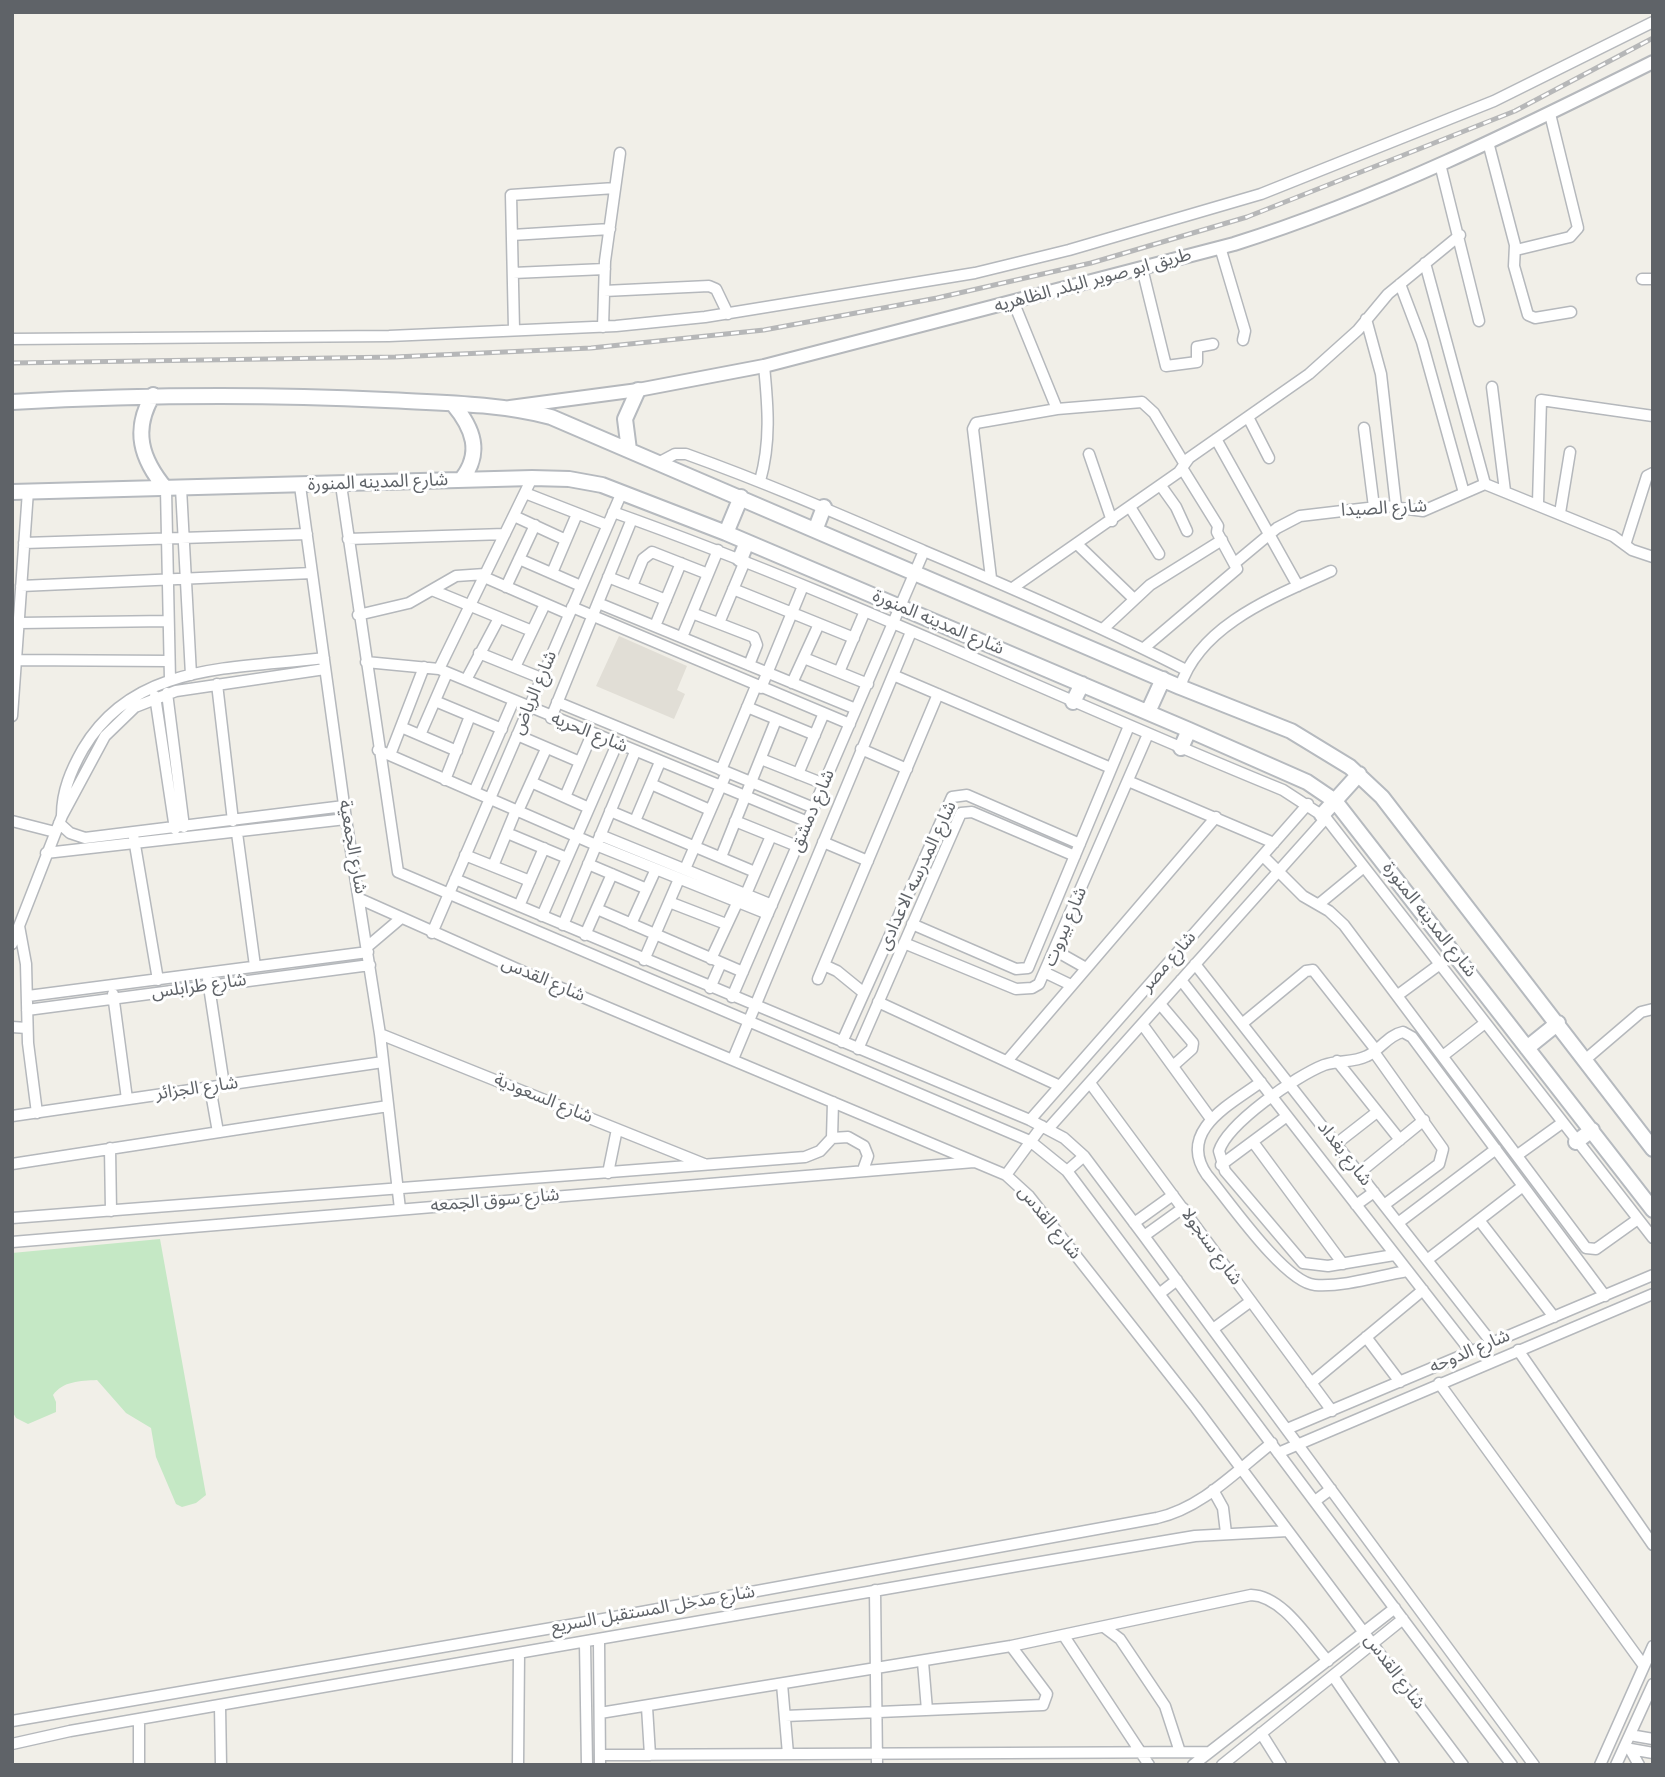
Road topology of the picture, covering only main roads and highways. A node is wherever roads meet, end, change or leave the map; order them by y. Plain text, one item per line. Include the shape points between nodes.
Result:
1 (638, 390) road end
2 (153, 395) junction
3 (12, 402) edge
4 (453, 404) junction
5 (629, 450) junction
6 (461, 480) junction
7 (166, 489) junction
8 (12, 492) edge
9 (741, 496) junction
10 (824, 507) road end
11 (816, 528) junction
12 (726, 533) junction
13 (747, 542) junction
14 (742, 560) road end
15 (1163, 679) junction
16 (1082, 684) junction
17 (1073, 702) road end
18 (1148, 712) junction
19 (1189, 730) junction
20 (1181, 748) road end
21 (1359, 774) junction
22 (1335, 801) junction
23 (1324, 817) road end
24 (1558, 1023) junction
25 (1527, 1048) junction
26 (1592, 1130) junction
27 (1576, 1142) road end
28 (1653, 1149) edge
29 (1653, 1210) edge

1 - 5 main road via 625,419
2 - 3 main road
2 - 4 main road
2 - 7 main road via 142,418 141,444 150,469
4 - 5 main road via 504,408 560,420
4 - 6 main road via 467,420 474,441 472,463
5 - 9 main road
6 - 7 main road, شارع المدينه المنورة
6 - 12 main road, شارع المدينه المنورة via 586,481
7 - 8 main road, شارع المدينه المنورة
9 - 11 main road
9 - 12 main road
10 - 11 main road
11 - 15 main road
12 - 13 main road, شارع المدينه المنورة
13 - 14 main road
13 - 16 main road, شارع المدينه المنورة
15 - 18 main road
15 - 21 main road via 1292,731
16 - 17 main road
16 - 18 main road, شارع المدينه المنورة
18 - 19 main road, شارع المدينه المنورة
19 - 20 main road
19 - 22 main road, شارع المدينه المنورة via 1307,782
21 - 22 main road
21 - 24 main road via 1391,807
22 - 23 main road
22 - 25 main road, شارع المدينه المنورة
24 - 25 main road
24 - 28 main road
25 - 26 main road, شارع المدينه المنورة
26 - 27 main road
26 - 29 main road, شارع المدينه المنورة

